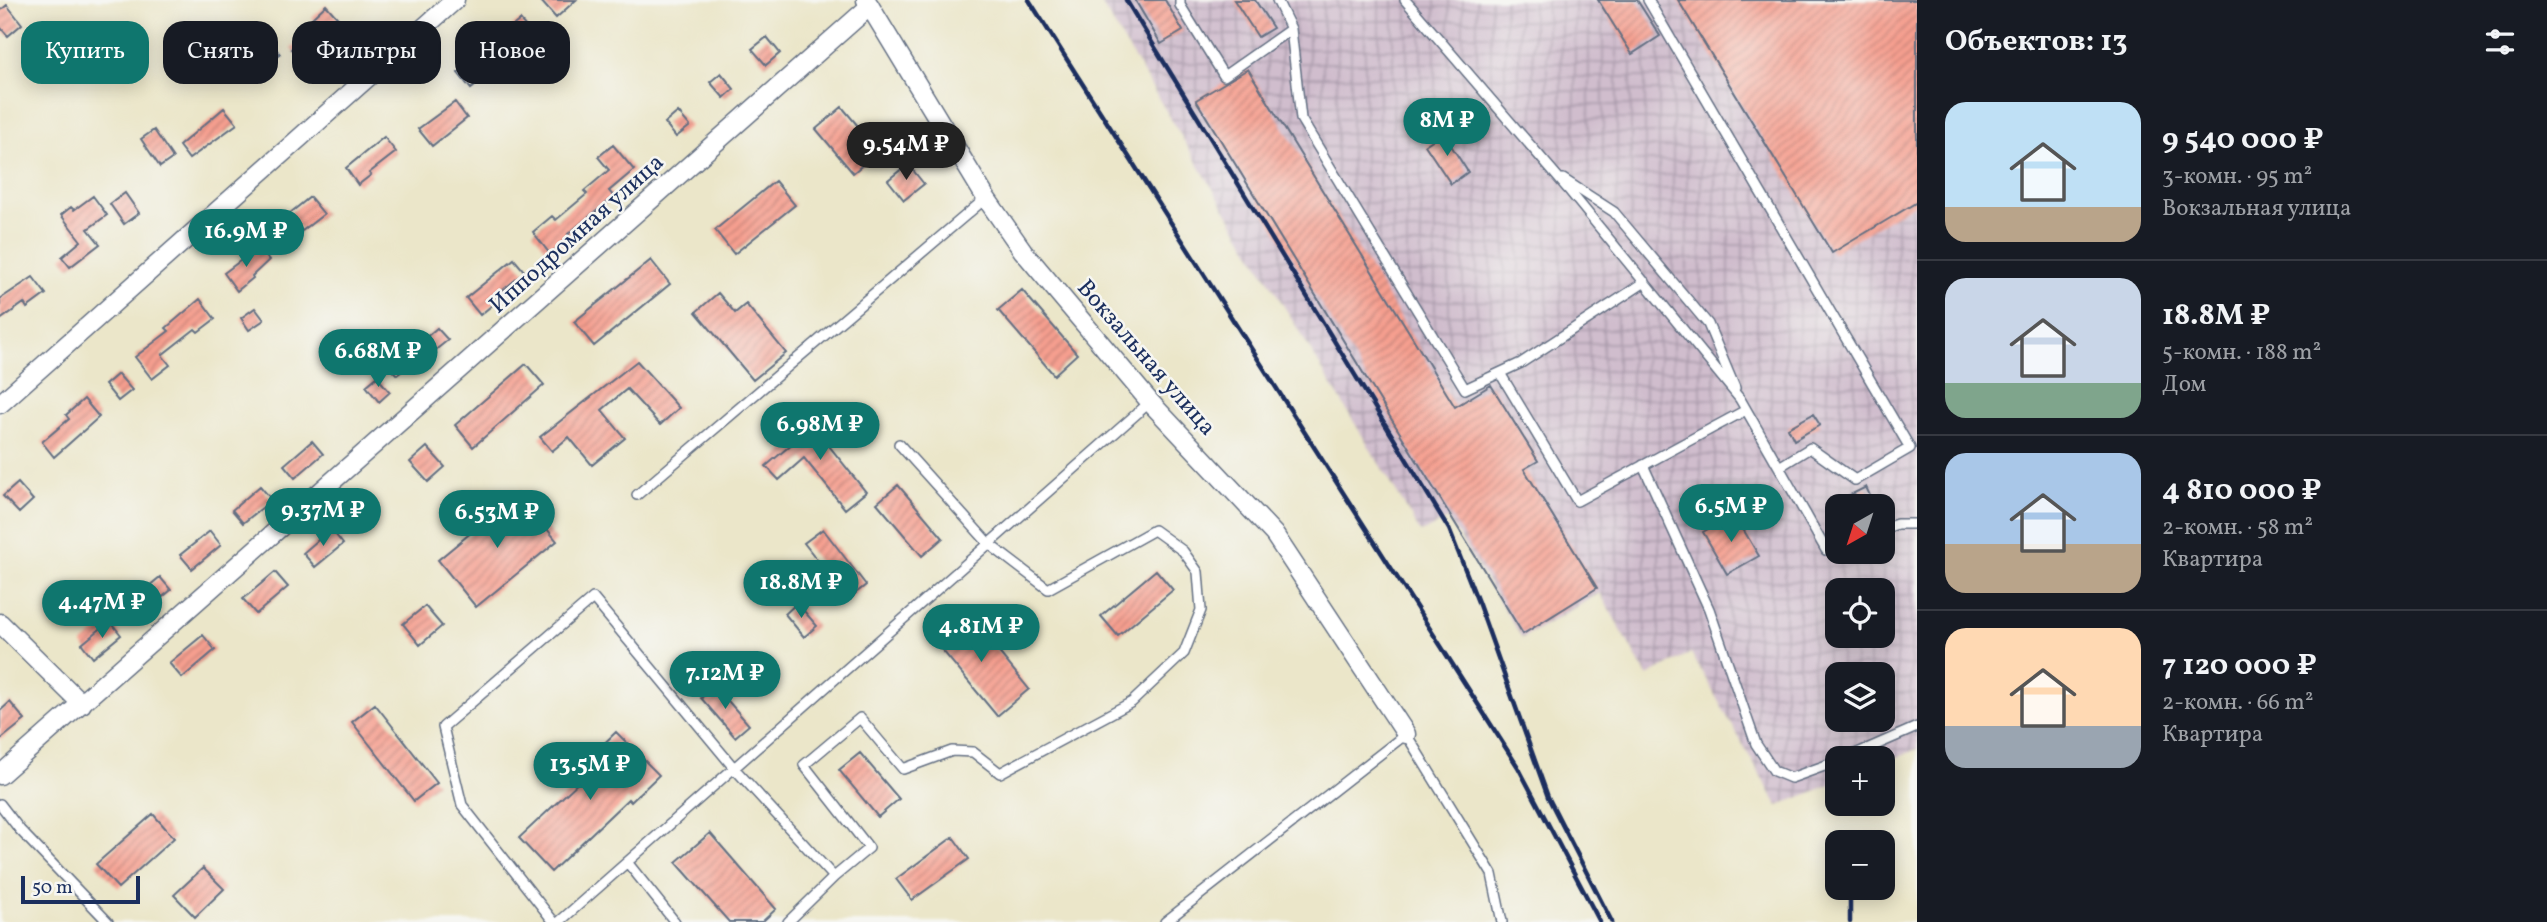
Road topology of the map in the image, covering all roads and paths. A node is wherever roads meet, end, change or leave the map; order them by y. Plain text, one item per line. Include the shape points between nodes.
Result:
1 (455, 0) edge
2 (1180, 0) edge
3 (1277, 0) edge
4 (1405, 0) edge
5 (1648, 0) edge
6 (868, 3) edge
7 (1292, 29) junction
8 (1554, 173) junction
9 (986, 198) junction
10 (1645, 282) junction
11 (1500, 373) junction
12 (1740, 400) junction
13 (1150, 402) junction
14 (0, 404) edge
15 (1746, 410) junction
16 (899, 444) dead end
17 (1643, 465) junction
18 (1779, 467) junction
19 (636, 495) dead end
20 (1917, 524) edge
21 (1895, 525) edge
22 (989, 544) junction
23 (1825, 548) edge
24 (0, 623) edge
25 (82, 704) junction
26 (1917, 727) edge
27 (1406, 734) junction
28 (1873, 746) edge
29 (1825, 766) edge
30 (734, 768) junction
31 (0, 775) edge
32 (0, 804) edge
33 (627, 862) junction
34 (834, 877) junction
35 (108, 922) edge
36 (556, 922) edge
37 (676, 922) edge
38 (788, 922) edge
39 (1165, 922) edge
40 (1502, 922) edge

1 - 14 street
2 - 7 lane via 1224,76
3 - 7 lane
4 - 8 lane
5 - 18 lane via 1910,448 1855,480 1810,448
6 - 9 street, Вокзальная улица
6 - 25 street, Ипподромная улица
7 - 11 lane via 1301,119 1308,131 1465,389
8 - 10 lane
8 - 12 lane via 1614,212 1708,324
9 - 13 street, Вокзальная улица via 1023,251
9 - 19 lane
10 - 11 lane
10 - 12 lane
11 - 17 lane via 1577,501
12 - 15 lane
13 - 22 lane
13 - 27 street, Вокзальная улица via 1274,534
15 - 17 lane
15 - 18 lane
16 - 22 lane
17 - 29 lane via 1709,609 1756,744 1774,771 1791,778
18 - 23 lane
20 - 21 lane
22 - 30 lane
22 - 34 lane via 1048,589 1154,530 1183,551 1198,572 1201,610 1184,653 1132,702 1000,774 974,752 952,751 903,769 860,718 804,765 869,848
24 - 25 street
25 - 31 street, Ипподромная улица
26 - 28 lane
27 - 39 lane
27 - 40 lane via 1492,874
30 - 33 lane
30 - 34 lane
30 - 36 lane via 593,598 443,727 462,805
32 - 35 lane
33 - 36 lane
33 - 37 lane
34 - 38 lane

